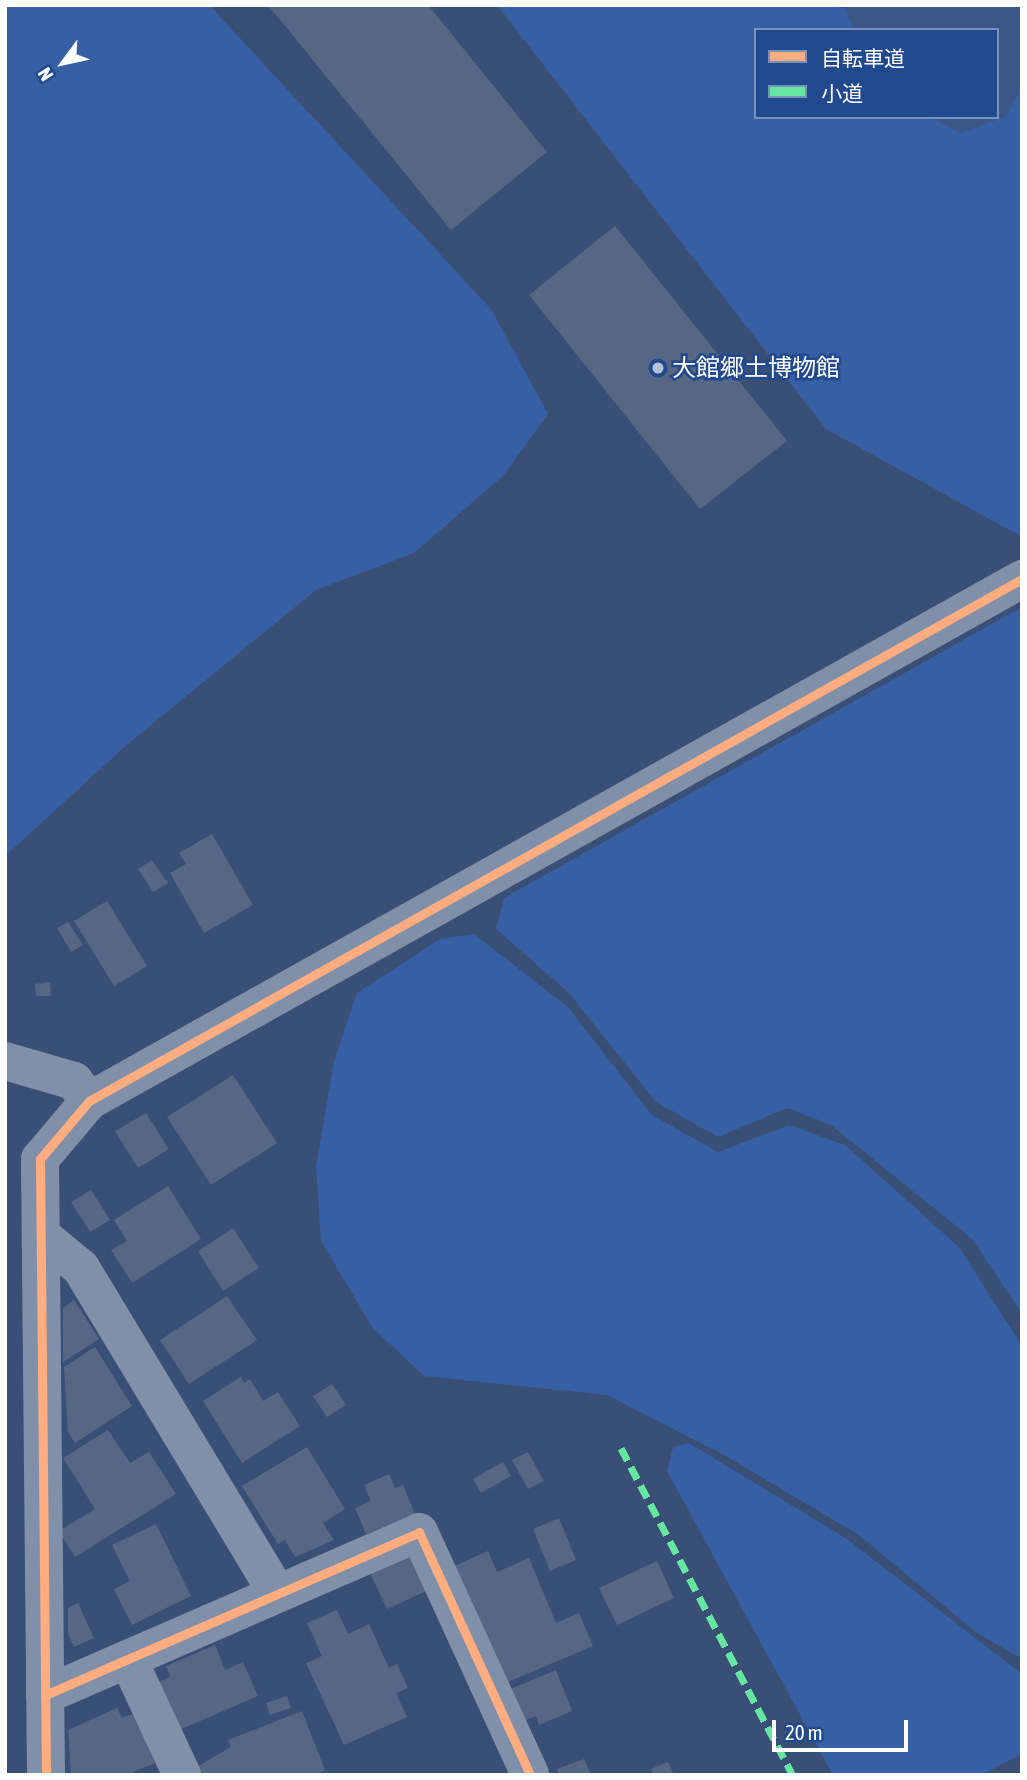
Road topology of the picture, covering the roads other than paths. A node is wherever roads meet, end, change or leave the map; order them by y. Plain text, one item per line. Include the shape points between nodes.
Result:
1 (1022, 579) edge
2 (5, 1061) edge
3 (89, 1101) junction
4 (41, 1235) junction
5 (277, 1594) junction
6 (128, 1658) junction
7 (45, 1695) junction
8 (46, 1775) edge
9 (182, 1775) edge
10 (530, 1775) edge

1 - 3 street
2 - 3 street via 74,1081
3 - 4 street via 40,1159
4 - 5 street via 80,1268
4 - 7 street
5 - 6 street
5 - 10 street via 419,1532
6 - 7 street
6 - 9 street
7 - 8 street

